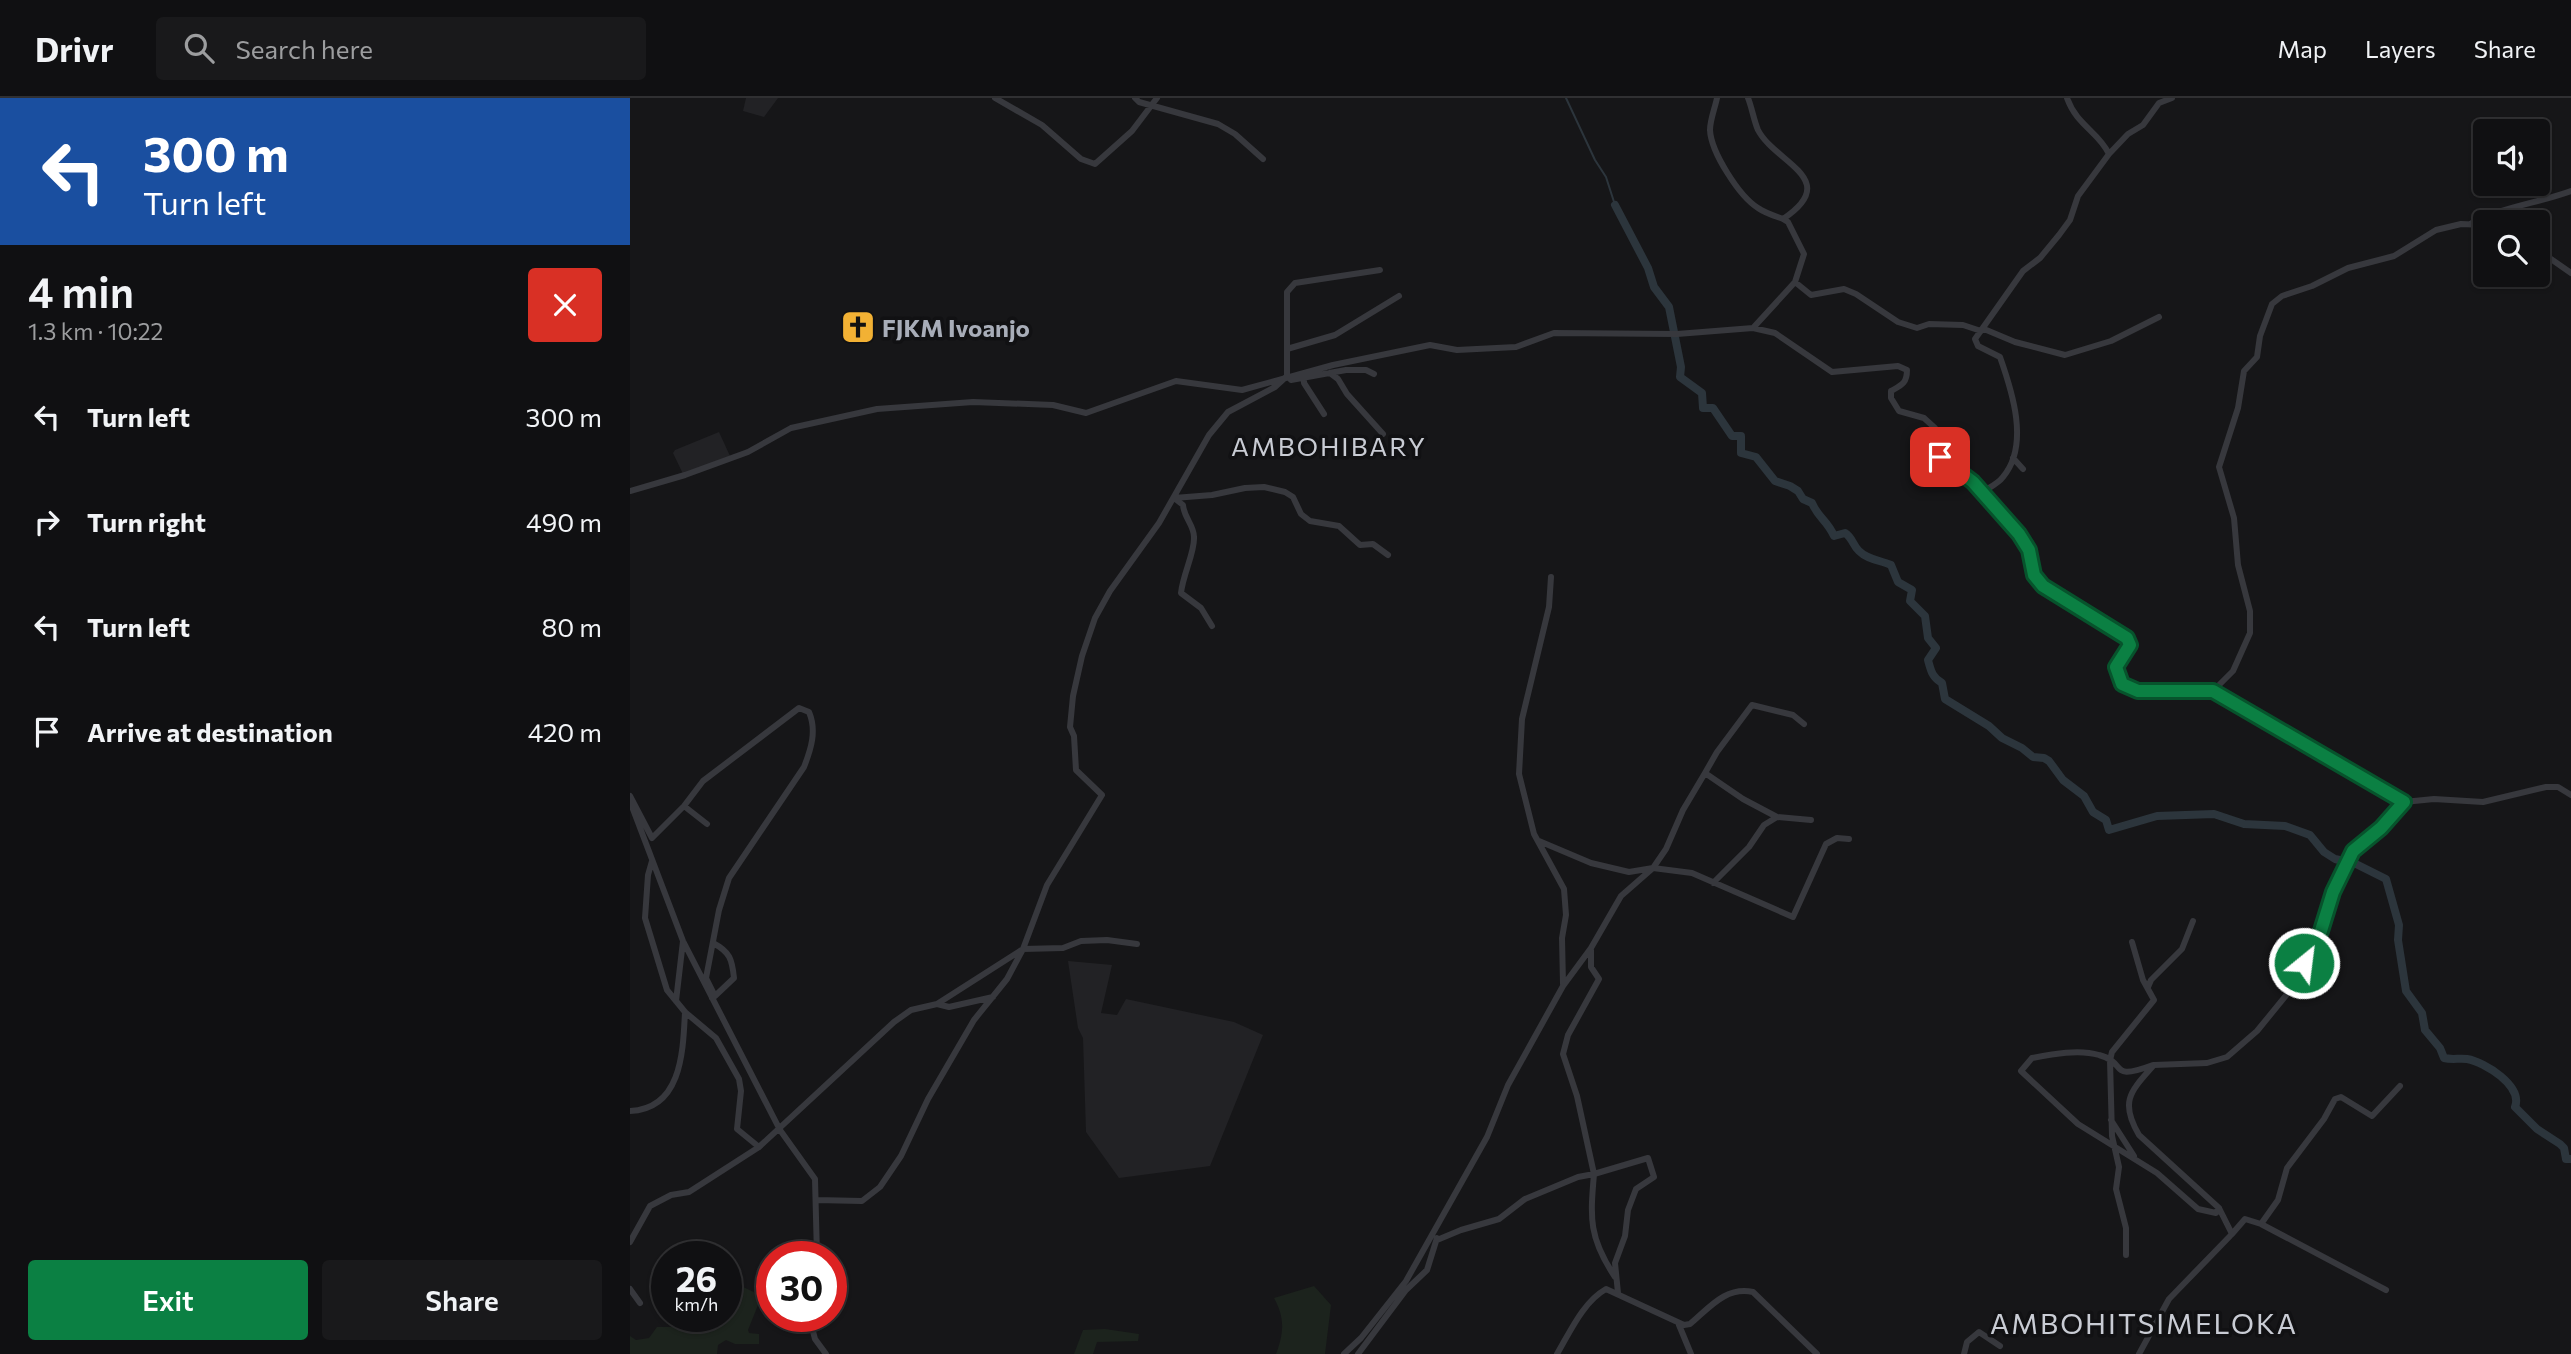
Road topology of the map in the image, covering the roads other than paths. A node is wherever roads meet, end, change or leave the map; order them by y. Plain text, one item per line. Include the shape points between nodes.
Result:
1 (995, 98) edge
2 (1135, 98) edge
3 (1157, 98) edge
4 (1717, 98) edge
5 (1748, 98) edge
6 (2067, 98) edge
7 (2172, 98) edge
8 (1152, 106) junction
9 (2109, 154) junction
10 (1263, 159) dead end
11 (2571, 191) edge
12 (1783, 219) junction
13 (2470, 224) junction
14 (2473, 224) edge
15 (2550, 258) edge
16 (1381, 270) dead end
17 (2571, 273) edge
18 (1796, 282) junction
19 (1399, 296) dead end
20 (2160, 317) dead end
21 (1753, 328) junction
22 (1982, 330) junction
23 (1287, 349) junction
24 (1329, 373) junction
25 (1374, 374) dead end
26 (1287, 376) junction
27 (1304, 378) junction
28 (1324, 414) dead end
29 (1383, 434) dead end
30 (2013, 458) junction
31 (2022, 469) dead end
32 (630, 491) edge
33 (1981, 493) junction
34 (1174, 498) junction
35 (1388, 555) dead end
36 (1551, 577) dead end
37 (1212, 626) dead end
38 (2213, 691) junction
39 (1804, 724) dead end
40 (1705, 773) junction
41 (2571, 794) edge
42 (630, 796) edge
43 (2404, 802) junction
44 (630, 803) edge
45 (684, 806) junction
46 (1777, 817) junction
47 (1811, 820) dead end
48 (707, 824) dead end
49 (1849, 839) dead end
50 (1539, 841) junction
51 (652, 859) junction
52 (1653, 868) junction
53 (1713, 883) junction
54 (2193, 921) dead end
55 (683, 942) junction
56 (2132, 942) dead end
57 (713, 943) junction
58 (1137, 944) dead end
59 (1591, 948) junction
60 (1023, 949) junction
61 (1563, 986) junction
62 (2148, 988) junction
63 (713, 997) junction
64 (993, 997) junction
65 (676, 1001) junction
66 (937, 1004) junction
67 (685, 1012) junction
68 (2110, 1060) junction
69 (2154, 1065) junction
70 (2400, 1086) dead end
71 (630, 1111) edge
72 (2111, 1120) junction
73 (780, 1130) junction
74 (2114, 1146) junction
75 (759, 1147) junction
76 (2134, 1156) junction
77 (1594, 1174) junction
78 (816, 1200) junction
79 (2219, 1208) junction
80 (1441, 1222) junction
81 (2261, 1224) junction
82 (2232, 1234) junction
83 (1437, 1240) junction
84 (817, 1241) edge
85 (630, 1242) edge
86 (2126, 1255) dead end
87 (1615, 1277) junction
88 (630, 1289) edge
89 (2386, 1290) dead end
90 (1618, 1293) junction
91 (640, 1303) dead end
92 (1679, 1325) junction
93 (813, 1332) edge
94 (2000, 1346) dead end
95 (826, 1354) edge
96 (1344, 1354) edge
97 (1358, 1354) edge
98 (1557, 1354) edge
99 (1691, 1354) edge
100 (1817, 1354) edge
101 (1964, 1354) edge
102 (2139, 1354) edge

1 - 8 street via 1042,125 1081,159 1095,164
2 - 8 street
3 - 8 street
4 - 12 street via 1710,129 1722,164 1746,198
5 - 12 street via 1759,132 1805,179 1807,194 1801,207
6 - 9 street via 2076,118
7 - 9 street via 2159,103 2143,125
8 - 10 street via 1218,124
9 - 22 street via 2085,185 2060,235 2023,271
11 - 13 street via 2503,209
12 - 18 street via 1804,254
13 - 14 street
13 - 38 street via 2436,230 2394,256 2348,268 2272,304 2257,356 2244,371 2238,408 2219,467 2234,518 2250,633 2233,671
15 - 17 street
16 - 23 street via 1295,283 1287,292
18 - 21 street
18 - 22 street via 1811,295 1844,289 1898,323 1917,328 1928,324
19 - 23 street via 1335,335
20 - 22 street via 2111,341 2065,355
21 - 26 street via 1674,334 1555,333 1516,347 1430,345
21 - 33 street via 1775,333 1832,372 1898,366 1907,370 1907,379 1891,391 1891,398 1899,411 1924,418 1935,428 1933,448
22 - 30 street via 1974,342 1998,355 2008,377 2017,423
23 - 26 street
24 - 25 street via 1356,370
24 - 27 street
24 - 29 street
26 - 27 street
26 - 32 street via 1242,390 1176,381 1086,413 1053,405 973,402 877,409 791,428 748,452
26 - 34 street via 1228,412 1197,453
27 - 28 street
30 - 31 street
30 - 33 street via 2001,480
33 - 38 street via 2024,541 2034,575 2043,586 2127,638 2130,645 2116,667 2122,684 2138,691
34 - 35 street via 1245,488 1285,492 1310,521 1339,526 1360,545 1373,544
34 - 37 street via 1183,505 1195,540 1181,593 1201,608
34 - 60 street via 1110,591 1082,656 1070,727 1076,770 1102,795 1047,885
36 - 50 street via 1549,607 1522,719 1519,774
38 - 43 street
39 - 40 street via 1793,715 1752,705
40 - 46 street
40 - 52 street
41 - 43 street via 2546,787 2483,802
42 - 45 street via 652,838
43 - 69 street via 2353,851 2333,892 2316,947 2293,987 2257,1031 2227,1057 2207,1063
44 - 51 street
45 - 48 street
45 - 57 street via 703,781 774,725 799,708 809,712 814,723 811,749 729,878
46 - 47 street
46 - 53 street via 1764,825
49 - 53 street via 1837,838 1826,845 1793,917
50 - 52 street via 1591,863 1629,872
50 - 61 street via 1564,889
51 - 55 street
51 - 65 street via 645,918 667,990
52 - 53 street via 1692,873
52 - 59 street via 1621,896
54 - 62 street via 2182,948
55 - 63 street
55 - 65 street
56 - 62 street
57 - 63 street via 706,978
57 - 63 street via 732,959 734,978
58 - 60 street via 1107,940
59 - 61 street
59 - 77 street via 1591,967 1599,979 1568,1035 1563,1054
60 - 64 street
60 - 66 street
61 - 80 street
62 - 68 street via 2154,1000
63 - 73 street
64 - 66 street via 949,1007
64 - 78 street via 974,1020 880,1187 862,1201
65 - 67 street
66 - 73 street via 911,1010 894,1022
67 - 71 street via 683,1059 674,1085 648,1108
67 - 75 street via 711,1032 731,1064 741,1091 737,1129
68 - 69 street via 2119,1071 2129,1074
68 - 72 street
68 - 74 street via 2100,1055 2047,1055 2032,1058 2021,1071 2078,1124
69 - 79 street via 2133,1088 2127,1103 2131,1121 2157,1153
70 - 81 street via 2372,1116 2341,1097 2335,1100 2287,1168 2278,1200
72 - 74 street
72 - 76 street
73 - 75 street
73 - 78 street via 815,1179
74 - 76 street
74 - 86 street
75 - 85 street via 688,1192 650,1206
76 - 79 street via 2198,1209 2216,1213
77 - 83 street via 1525,1199 1499,1219
77 - 87 street via 1591,1229
77 - 87 street via 1648,1158 1654,1177 1636,1189
78 - 84 street
79 - 82 street
80 - 83 street
80 - 96 street via 1406,1281
81 - 82 street via 2245,1219
81 - 89 street
82 - 102 street via 2169,1299
83 - 97 street via 1427,1270 1406,1290
87 - 90 street
88 - 91 street
90 - 92 street
90 - 98 street via 1605,1289 1597,1294
92 - 99 street
92 - 100 street via 1690,1324 1726,1294 1754,1292
93 - 95 street
94 - 101 street via 1979,1332 1967,1342

